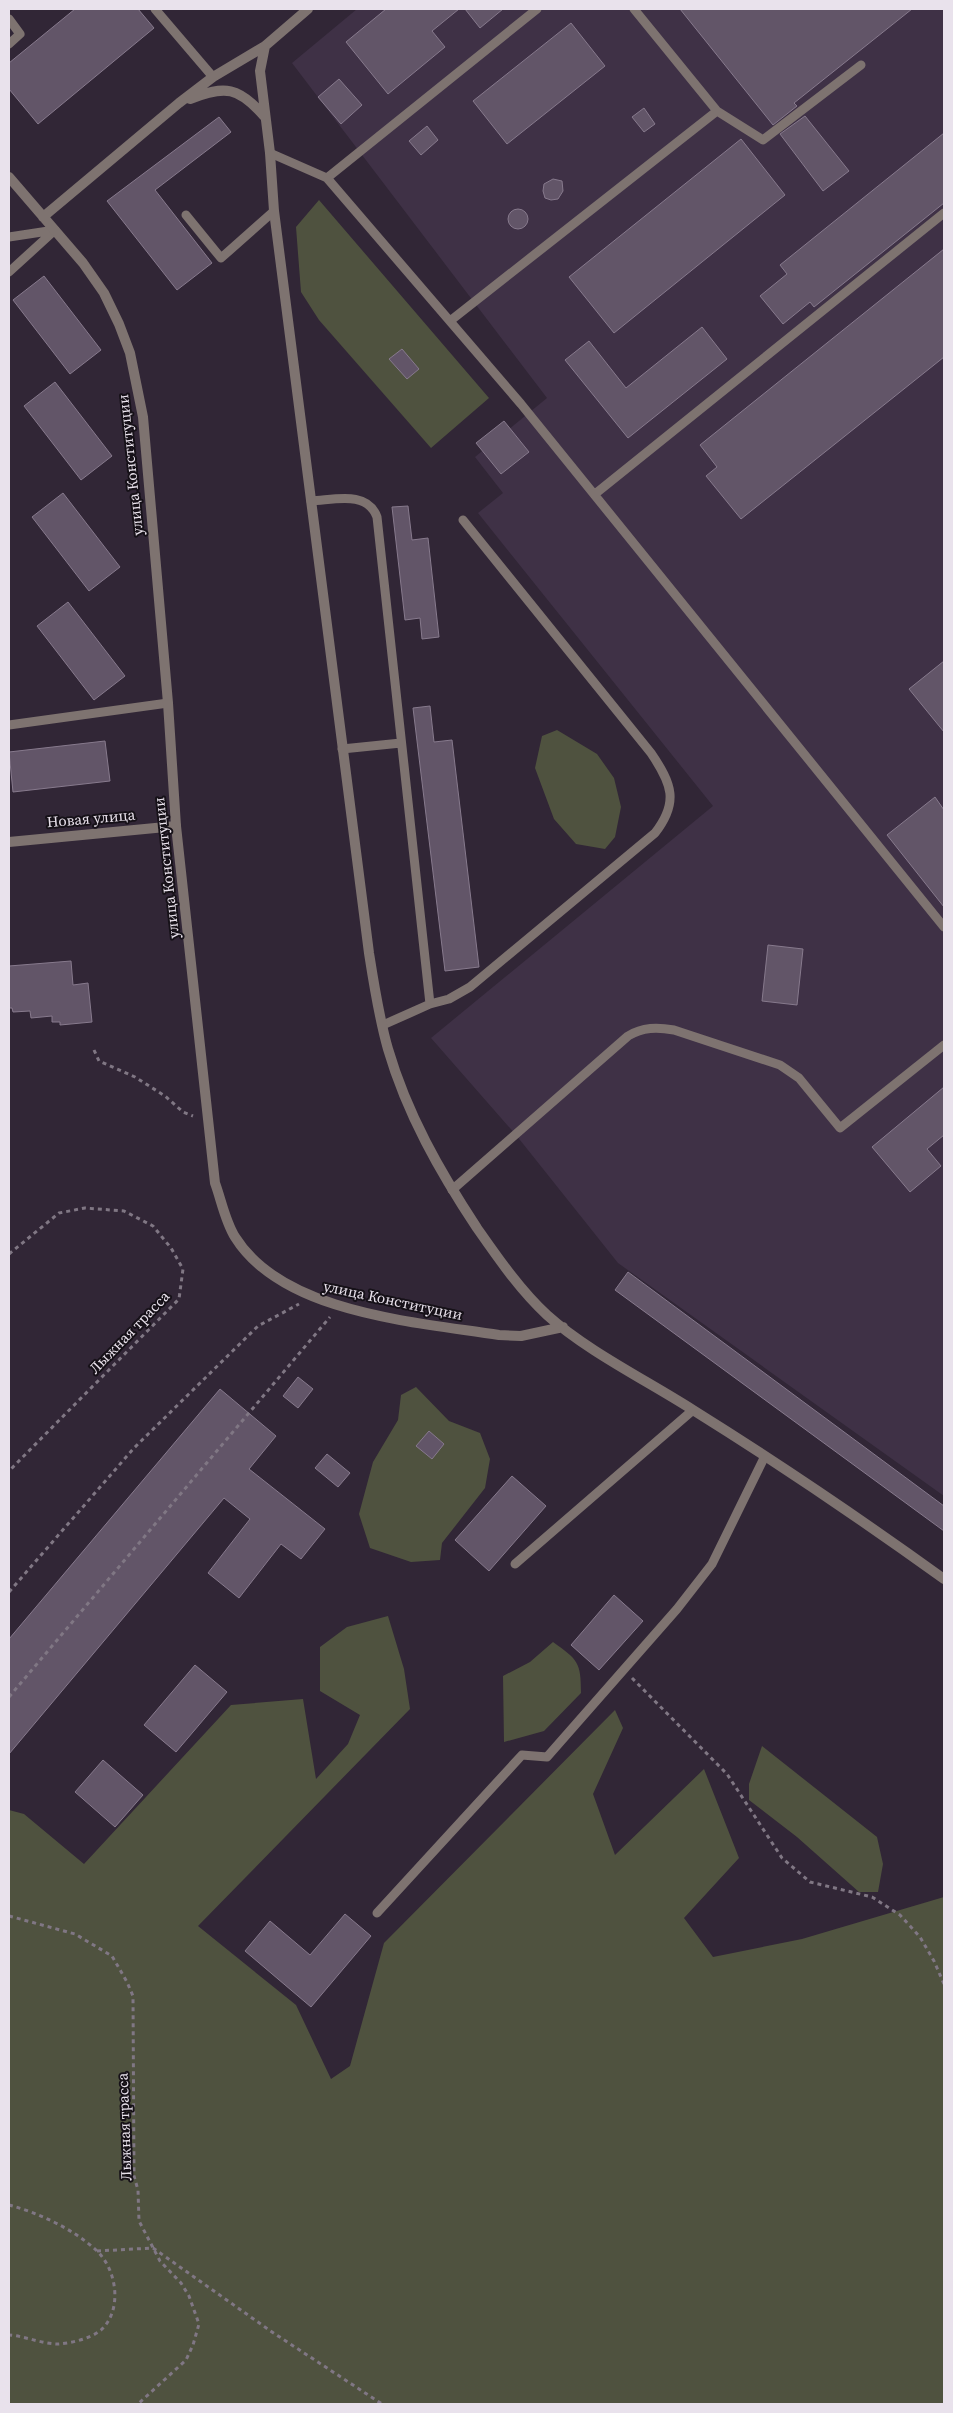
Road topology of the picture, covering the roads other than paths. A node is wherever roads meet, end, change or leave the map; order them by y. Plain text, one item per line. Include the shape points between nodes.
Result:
1 (155, 9) edge
2 (308, 9) edge
3 (537, 9) edge
4 (634, 9) edge
5 (9, 19) edge
6 (9, 44) edge
7 (265, 46) junction
8 (861, 65) dead end
9 (213, 77) junction
10 (180, 103) junction
11 (717, 111) junction
12 (264, 116) junction
13 (270, 153) junction
14 (9, 177) edge
15 (327, 178) junction
16 (274, 211) junction
17 (944, 213) edge
18 (186, 215) dead end
19 (43, 217) junction
20 (55, 230) junction
21 (9, 237) edge
22 (9, 272) edge
23 (450, 321) junction
24 (595, 494) junction
25 (311, 501) junction
26 (463, 520) dead end
27 (168, 704) junction
28 (9, 725) edge
29 (401, 743) junction
30 (342, 749) junction
31 (176, 826) junction
32 (9, 842) edge
33 (944, 927) edge
34 (430, 1004) junction
35 (383, 1025) junction
36 (944, 1044) edge
37 (452, 1190) junction
38 (563, 1327) junction
39 (693, 1410) junction
40 (766, 1456) junction
41 (515, 1564) dead end
42 (944, 1579) edge
43 (377, 1913) dead end

1 - 9 lane
2 - 7 street
3 - 15 lane
4 - 11 lane
5 - 6 lane via 20,34
7 - 9 street
7 - 12 street via 260,70
8 - 11 lane via 763,140
9 - 10 street
10 - 12 street via 219,89 236,92
10 - 19 street
11 - 23 lane
12 - 13 street
13 - 15 lane
13 - 16 street
14 - 19 street, улица Конституции
15 - 23 lane
16 - 18 lane via 221,258
16 - 25 street
17 - 24 lane
19 - 20 street, улица Конституции
20 - 21 lane
20 - 22 lane
20 - 27 street, улица Конституции via 104,293 130,353 143,417
23 - 24 lane
24 - 33 lane
25 - 29 lane via 360,498 374,509 377,517
25 - 30 street
26 - 34 lane via 652,753 671,791 670,807 655,833 470,987 449,999
27 - 28 lane
27 - 31 street, улица Конституции
29 - 30 lane
29 - 34 lane
30 - 35 street via 371,962
31 - 32 street, Новая улица
31 - 38 street, улица Конституции via 215,1183 234,1236 264,1270 310,1297 338,1307 499,1335 521,1336
34 - 35 lane
35 - 37 street via 420,1133
36 - 37 lane via 840,1128 799,1078 780,1065 674,1030 639,1030 628,1036
37 - 38 street via 512,1276
38 - 39 street
39 - 40 street
39 - 41 lane
40 - 42 street
40 - 43 lane via 712,1564 677,1610 547,1757 522,1755

